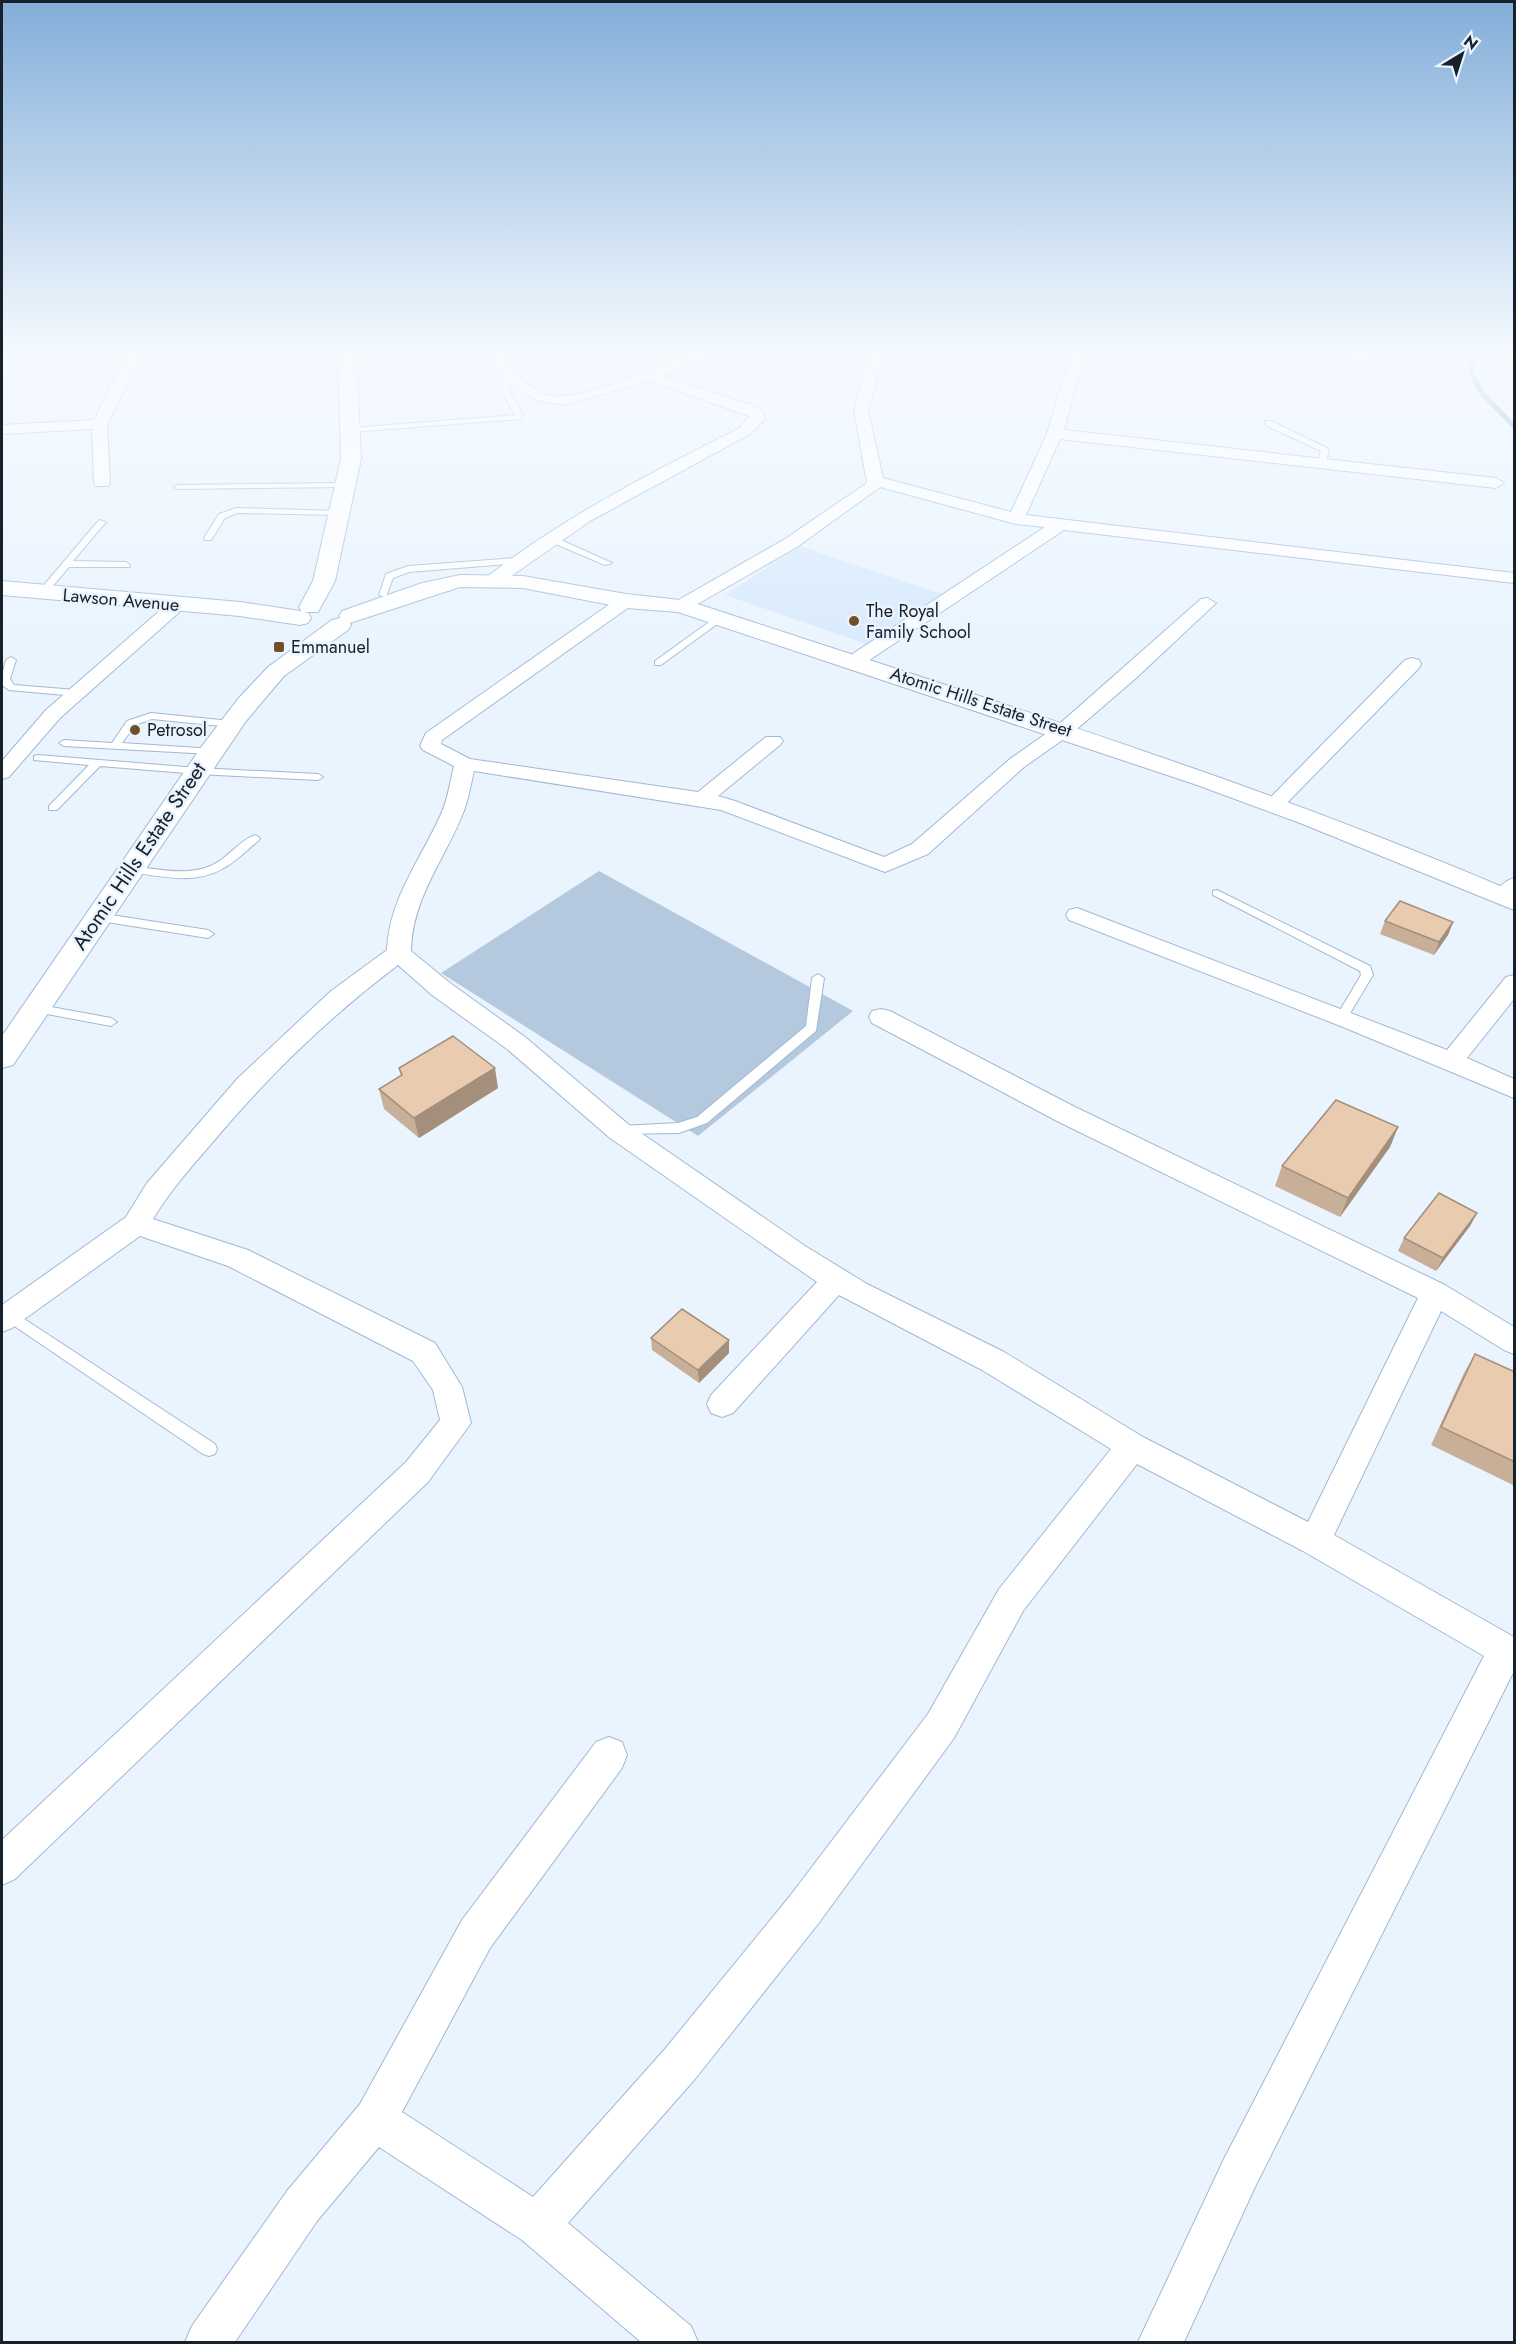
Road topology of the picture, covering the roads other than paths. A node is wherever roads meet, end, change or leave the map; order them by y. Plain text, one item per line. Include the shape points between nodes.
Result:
1 (101, 458) edge
2 (351, 458) edge
3 (693, 458) edge
4 (871, 458) edge
5 (1044, 458) edge
6 (1271, 458) edge
7 (1322, 458) edge
8 (1321, 464) junction
9 (876, 481) junction
10 (102, 483) dead end
11 (1496, 483) dead end
12 (345, 485) junction
13 (178, 487) dead end
14 (339, 513) junction
15 (1016, 519) junction
16 (102, 522) dead end
17 (1060, 525) junction
18 (208, 538) dead end
19 (549, 538) junction
20 (517, 561) junction
21 (608, 563) dead end
22 (68, 564) junction
23 (126, 565) dead end
24 (456, 573) junction
25 (1515, 578) edge
26 (494, 580) junction
27 (430, 588) junction
28 (4, 592) edge
29 (42, 593) junction
30 (383, 595) junction
31 (626, 601) junction
32 (1207, 603) dead end
33 (177, 604) junction
34 (681, 606) junction
35 (322, 614) junction
36 (719, 619) junction
37 (11, 660) dead end
38 (855, 661) junction
39 (287, 662) junction
40 (658, 663) dead end
41 (1412, 664) dead end
42 (76, 693) junction
43 (231, 724) junction
44 (1064, 730) junction
45 (773, 741) dead end
46 (64, 743) dead end
47 (116, 746) junction
48 (38, 758) dead end
49 (204, 761) junction
50 (97, 763) junction
51 (465, 764) junction
52 (2, 773) edge
53 (318, 777) dead end
54 (702, 799) junction
55 (1275, 804) junction
56 (53, 808) dead end
57 (255, 838) dead end
58 (130, 869) junction
59 (1217, 893) dead end
60 (1511, 894) edge
61 (1077, 915) dead end
62 (98, 917) junction
63 (208, 934) dead end
64 (399, 953) junction
65 (818, 978) dead end
66 (1515, 983) edge
67 (35, 1008) junction
68 (881, 1017) dead end
69 (1342, 1017) junction
70 (111, 1022) dead end
71 (2, 1058) edge
72 (1452, 1060) junction
73 (1515, 1089) edge
74 (619, 1131) junction
75 (136, 1224) junction
76 (837, 1280) junction
77 (1435, 1293) junction
78 (5, 1317) edge
79 (1515, 1342) edge
80 (722, 1404) dead end
81 (1131, 1446) junction
82 (209, 1449) dead end
83 (1316, 1540) junction
84 (1510, 1652) edge
85 (609, 1755) dead end
86 (2, 1866) edge
87 (375, 2119) junction
88 (537, 2224) junction
89 (208, 2343) edge
90 (675, 2343) edge
91 (1161, 2343) edge

1 - 10 street
2 - 12 street
3 - 19 street
4 - 9 street
5 - 15 street
6 - 8 street
7 - 8 lane
8 - 11 street
9 - 15 street
9 - 34 street via 869,491 791,543
12 - 13 lane
12 - 14 street
14 - 18 lane via 236,510 222,516
14 - 35 street via 324,581
15 - 17 street
16 - 22 lane
17 - 25 street
17 - 38 street
19 - 20 street
19 - 21 lane
20 - 24 lane
20 - 26 street
22 - 23 lane
22 - 29 lane
24 - 26 street, Atomic Hills Estate Street
24 - 27 street, Atomic Hills Estate Street
24 - 30 lane via 395,573 389,576
26 - 31 street, Atomic Hills Estate Street
27 - 30 street, Atomic Hills Estate Street
27 - 35 street, Atomic Hills Estate Street
28 - 29 street, Lawson Avenue
29 - 33 street, Lawson Avenue
30 - 35 street, Atomic Hills Estate Street
31 - 34 street, Atomic Hills Estate Street
31 - 51 street via 433,738 430,746
32 - 44 street
33 - 35 street, Lawson Avenue
33 - 42 street
34 - 36 street, Atomic Hills Estate Street
35 - 39 street, Atomic Hills Estate Street
35 - 39 street, Atomic Hills Estate Street via 315,645
36 - 38 street, Atomic Hills Estate Street
36 - 40 lane
37 - 42 lane via 5,679 12,688
38 - 44 street, Atomic Hills Estate Street
39 - 43 street, Atomic Hills Estate Street
41 - 55 street
42 - 52 street
43 - 47 lane via 151,716 131,723
43 - 49 street, Atomic Hills Estate Street
44 - 54 street via 1017,763 920,849 885,865 728,805
44 - 55 street, Atomic Hills Estate Street
45 - 54 street
46 - 47 lane
47 - 49 lane
48 - 50 lane
49 - 50 lane
49 - 53 lane
49 - 58 street, Atomic Hills Estate Street
50 - 56 lane
51 - 54 street
51 - 64 street via 454,807 419,878 398,935
55 - 60 street, Atomic Hills Estate Street
57 - 58 lane via 221,865 196,875
58 - 62 street, Atomic Hills Estate Street
59 - 69 lane via 1366,969 1367,975
61 - 69 street via 1187,961
62 - 63 lane
62 - 67 street, Atomic Hills Estate Street
64 - 74 street via 516,1043
64 - 75 street via 340,998 247,1084 157,1190
65 - 74 lane via 812,1028 702,1120 679,1128
66 - 72 street
67 - 70 lane
67 - 71 street, Atomic Hills Estate Street
68 - 77 street via 1066,1114
69 - 72 street
72 - 73 street
74 - 76 street
75 - 78 street
75 - 86 street via 237,1258 424,1352 447,1388 456,1423 417,1472
76 - 80 street
76 - 81 street via 993,1361
77 - 79 street
77 - 83 street
78 - 82 lane
81 - 83 street via 1248,1509
81 - 88 street via 1011,1600 941,1726 804,1910 680,2064
83 - 84 street
84 - 91 street via 1239,2174
85 - 87 street via 476,1934
87 - 88 street
87 - 89 street via 302,2206
88 - 90 street

